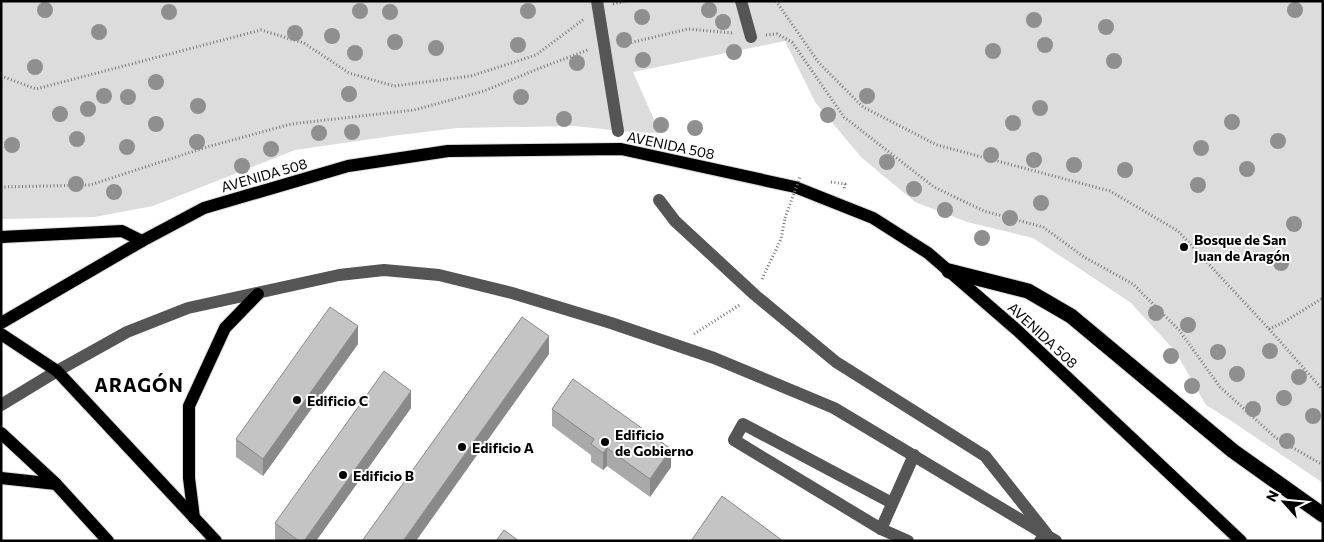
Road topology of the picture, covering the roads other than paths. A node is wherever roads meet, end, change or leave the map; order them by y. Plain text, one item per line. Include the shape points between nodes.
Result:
1 (741, 1) edge
2 (597, 4) edge
3 (751, 37) road end
4 (620, 139) junction
5 (658, 200) dead end
6 (1, 238) edge
7 (142, 241) junction
8 (949, 271) junction
9 (258, 294) junction
10 (1, 323) edge
11 (1, 334) edge
12 (56, 372) junction
13 (1, 405) edge
14 (1, 433) edge
15 (914, 455) junction
16 (1, 478) edge
17 (56, 484) junction
18 (892, 503) junction
19 (1323, 515) edge
20 (194, 518) junction
21 (881, 529) junction
22 (1047, 538) edge
23 (108, 541) edge
24 (216, 541) edge
25 (908, 541) edge
26 (1241, 541) edge

1 - 3 street
2 - 4 street
4 - 7 main road, AVENIDA 508 via 448,151 348,166 204,208
4 - 8 main road, AVENIDA 508 via 795,187 873,218 928,253
5 - 22 street via 675,221 755,295 836,362 986,456
6 - 7 main road via 122,231
7 - 10 main road, AVENIDA 508
8 - 19 highway via 1028,291 1072,316 1233,451
8 - 26 main road, AVENIDA 508 via 1018,331
9 - 12 street via 188,308 127,332
9 - 15 street via 339,274 384,270 439,275 512,293 714,358 834,408
9 - 20 main road via 225,328 189,406 189,478
11 - 12 main road
12 - 13 street
12 - 20 main road
14 - 17 main road
15 - 18 street
15 - 22 street
16 - 17 main road
17 - 23 main road
18 - 21 street
18 - 21 street via 743,424 734,440
20 - 24 main road
21 - 25 street

